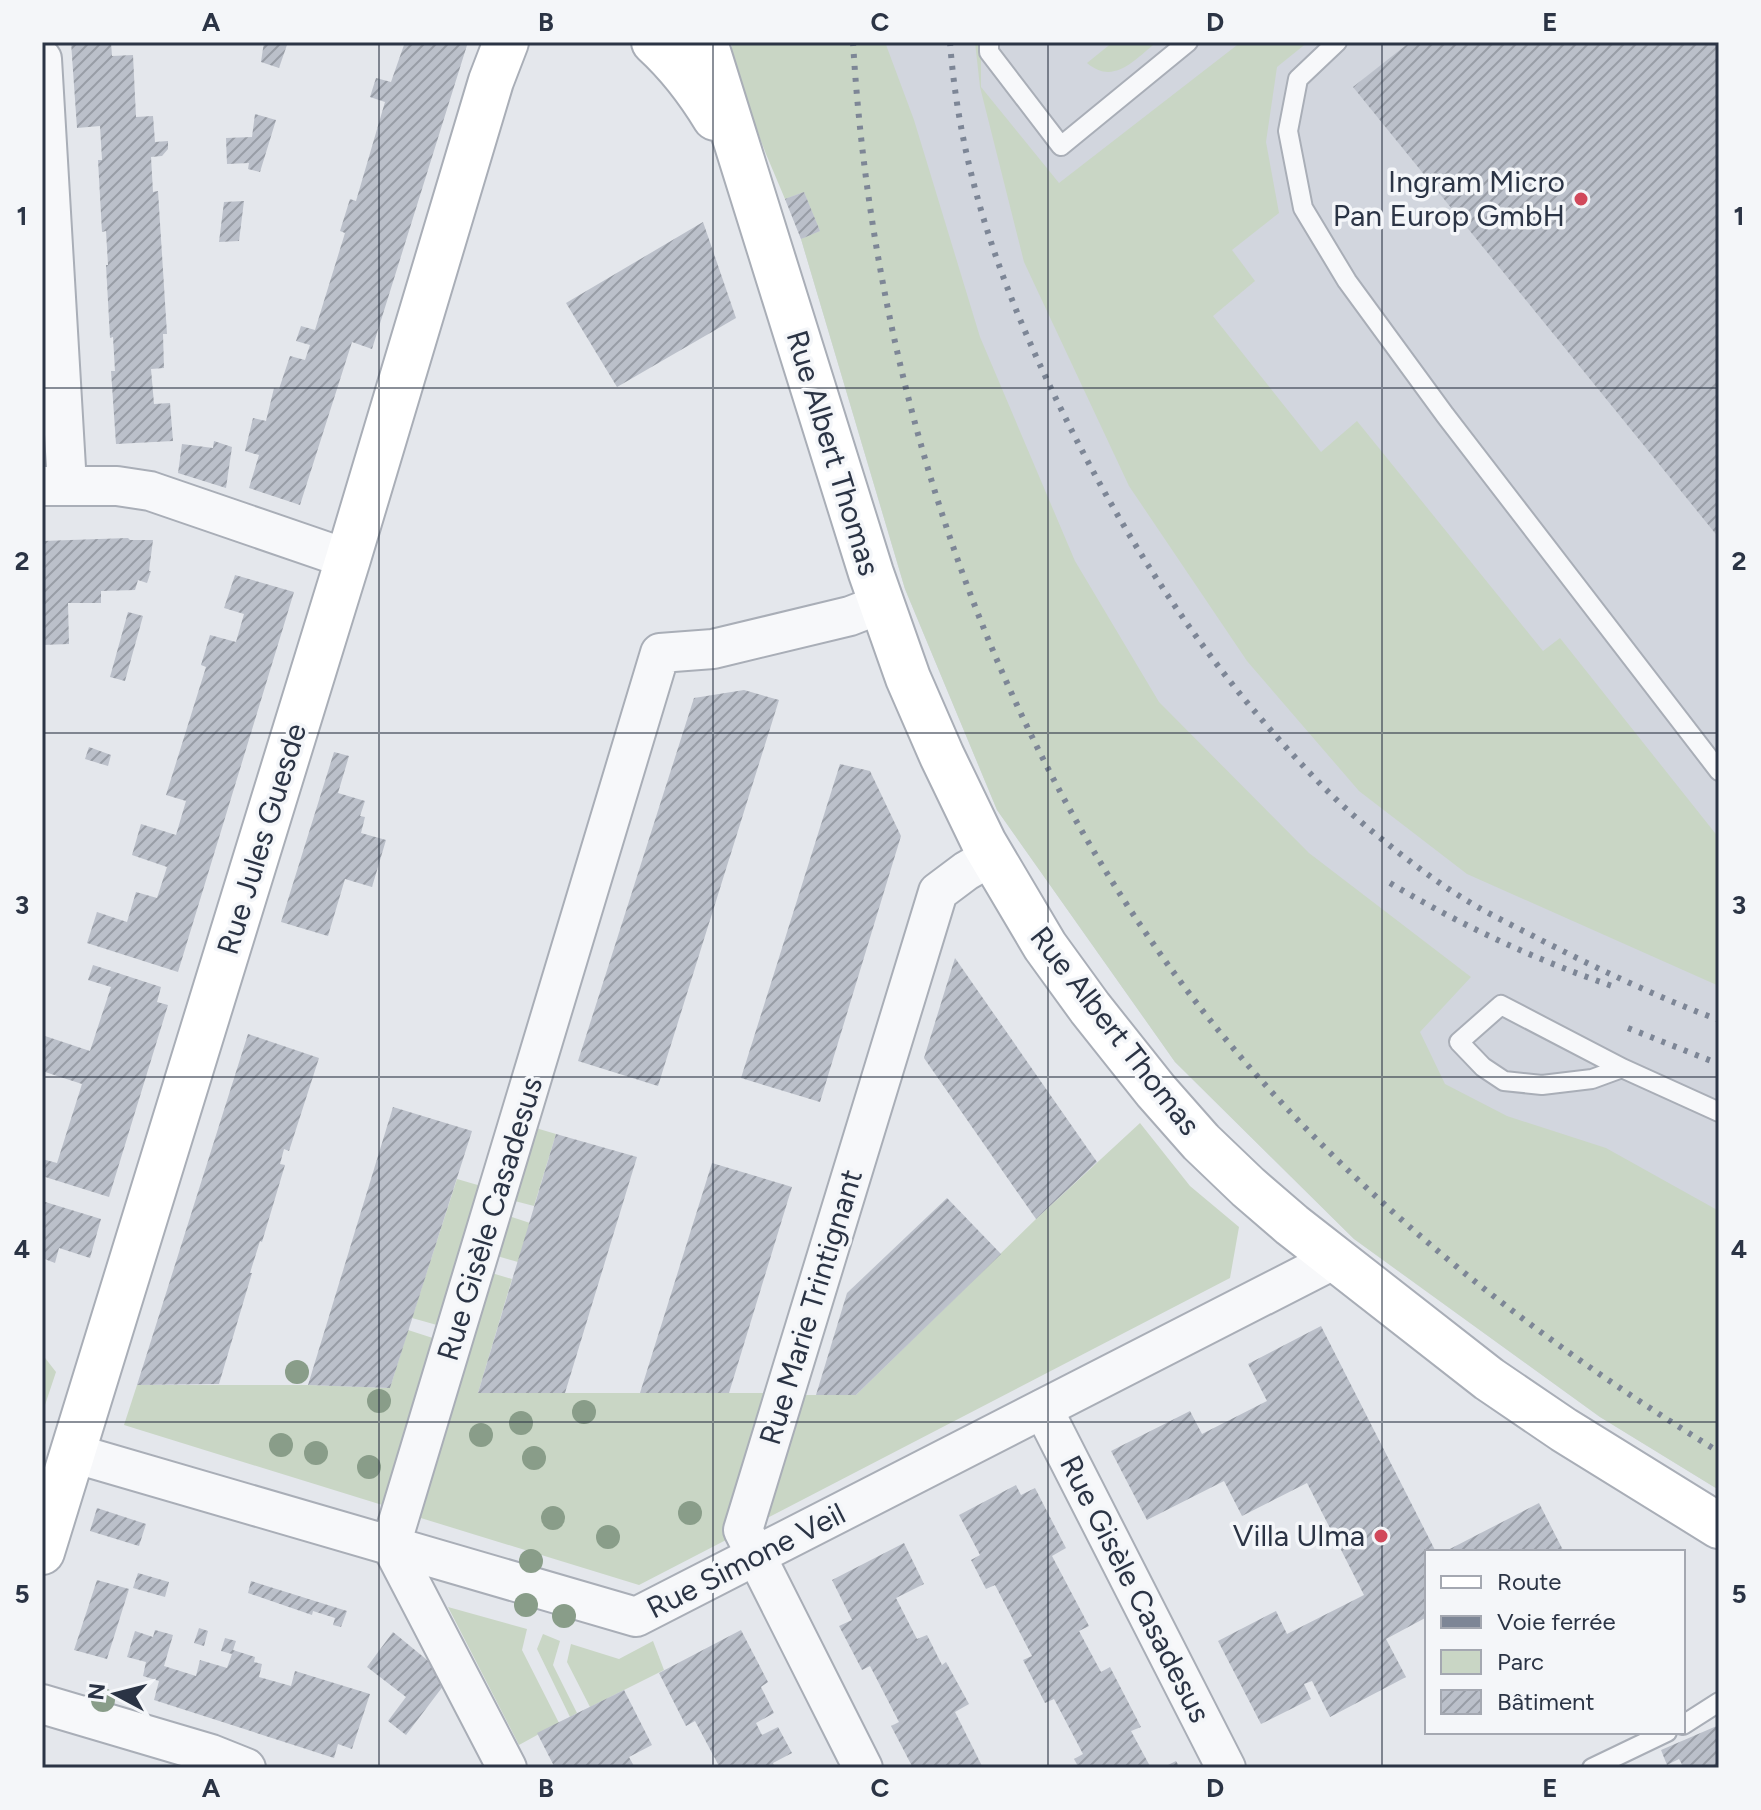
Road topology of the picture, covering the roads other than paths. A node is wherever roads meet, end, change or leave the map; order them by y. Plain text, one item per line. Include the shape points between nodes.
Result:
1 (506, 42) edge
2 (535, 42) edge
3 (654, 42) edge
4 (705, 42) edge
5 (989, 42) edge
6 (1188, 42) edge
7 (1337, 42) edge
8 (42, 59) edge
9 (479, 125) junction
10 (748, 183) junction
11 (55, 486) edge
12 (348, 559) junction
13 (881, 604) junction
14 (1719, 771) edge
15 (992, 856) junction
16 (1622, 1068) junction
17 (1719, 1112) edge
18 (1335, 1259) junction
19 (1043, 1409) junction
20 (60, 1472) edge
21 (1719, 1526) edge
22 (391, 1545) junction
23 (42, 1552) edge
24 (755, 1555) junction
25 (1719, 1702) edge
26 (42, 1704) edge
27 (1685, 1724) edge
28 (142, 1734) junction
29 (1663, 1734) edge
30 (180, 1768) edge
31 (246, 1768) edge
32 (507, 1768) edge
33 (863, 1768) edge
34 (1226, 1768) edge
35 (1592, 1768) edge

1 - 9 street, Rue Jules Guesde
2 - 9 street, Rue Jules Guesde via 512,68
3 - 10 street, Rue Albert Thomas via 700,93
4 - 10 street, Rue Albert Thomas
5 - 6 lane via 989,52 1061,146
7 - 14 lane via 1298,79 1288,131 1303,208 1347,281 1445,415
8 - 11 street
9 - 12 street, Rue Jules Guesde
10 - 13 street, Rue Albert Thomas
11 - 12 street via 150,491
12 - 20 street, Rue Jules Guesde
13 - 15 street, Rue Albert Thomas via 924,715
13 - 22 street, Rue Gisèle Casadesus via 713,649 660,653
15 - 18 street, Rue Albert Thomas via 1045,946 1156,1091 1239,1179
15 - 24 street, Rue Marie Trintignant via 938,892 743,1530
16 - 16 lane via 1501,1005 1459,1042 1504,1081 1542,1085 1592,1079
16 - 17 lane
18 - 19 street, Rue Simone Veil
18 - 21 street, Rue Albert Thomas via 1489,1379
19 - 24 street, Rue Simone Veil
19 - 34 street, Rue Gisèle Casadesus
20 - 22 street, Rue Simone Veil
20 - 23 street, Rue Jules Guesde
22 - 24 street, Rue Simone Veil via 636,1617
22 - 32 street
24 - 33 street, Rue Marie Trintignant
25 - 27 lane
26 - 28 street
28 - 30 street
28 - 31 street
29 - 35 lane

